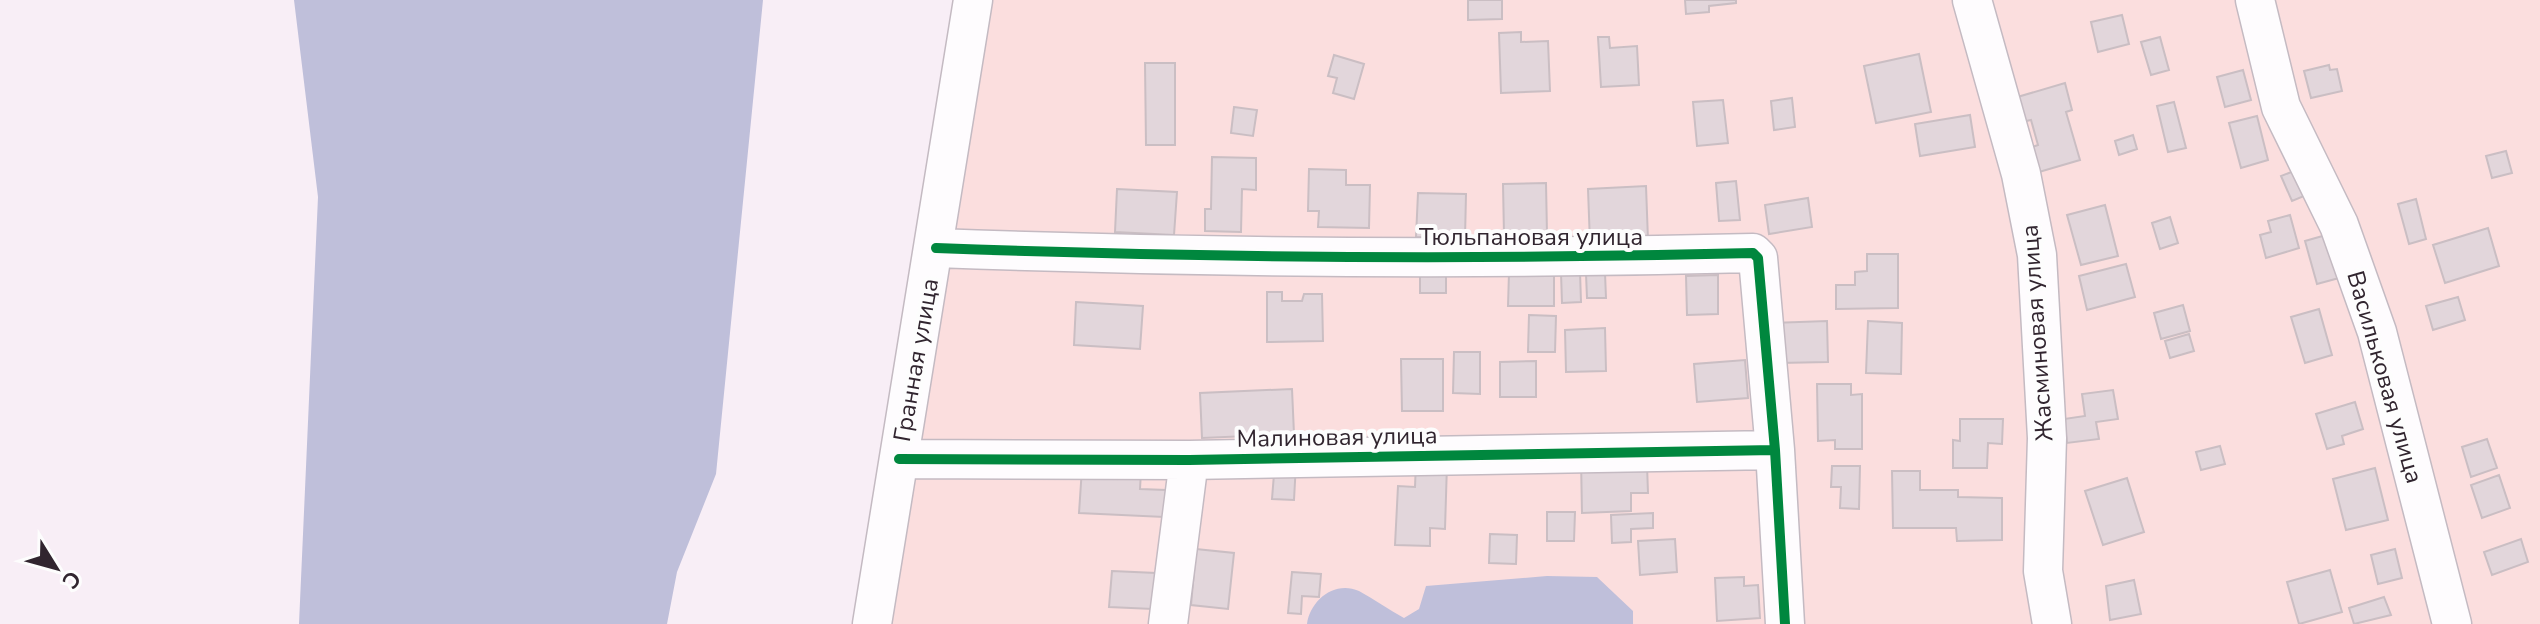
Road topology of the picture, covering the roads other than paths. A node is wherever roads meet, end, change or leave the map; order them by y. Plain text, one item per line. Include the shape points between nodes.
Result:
1 (973, 0) edge
2 (1972, 0) edge
3 (2255, 0) edge
4 (936, 248) junction
5 (1775, 450) junction
6 (899, 459) junction
7 (1189, 460) junction
8 (872, 624) edge
9 (1168, 624) edge
10 (1785, 624) edge
11 (2052, 624) edge
12 (2452, 624) edge

1 - 4 street, Гранная улица
2 - 11 street, Жасминовая улица via 2021,174 2037,255 2047,438 2043,571
3 - 12 street, Васильковая улица via 2281,107 2339,225 2377,332
4 - 5 street, Тюльпановая улица via 1510,259 1753,253 1758,258
4 - 6 street, Гранная улица
5 - 7 street, Малиновая улица
5 - 10 street, Тюльпановая улица
6 - 7 street, Малиновая улица
6 - 8 street, Гранная улица
7 - 9 street

